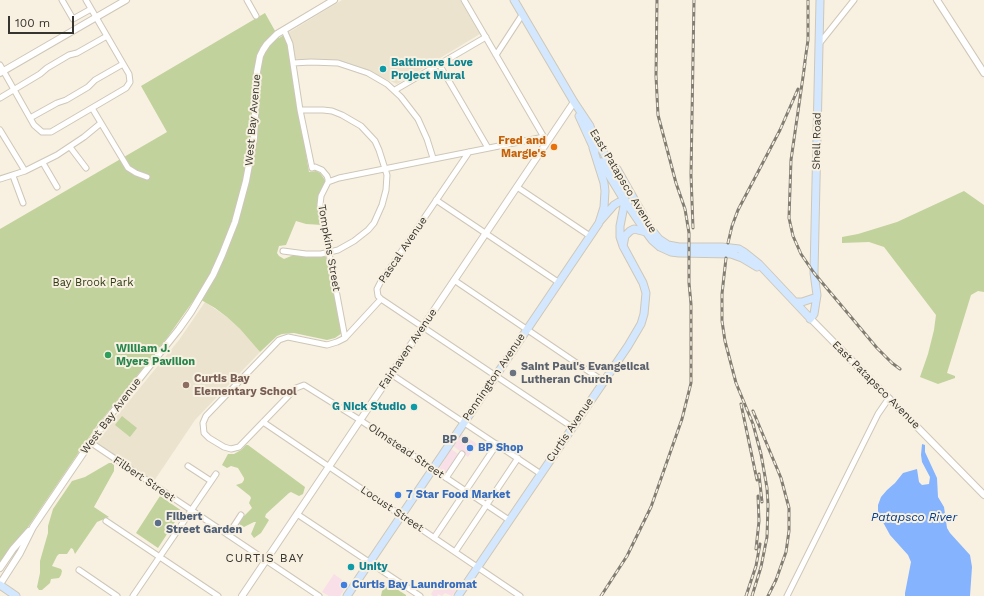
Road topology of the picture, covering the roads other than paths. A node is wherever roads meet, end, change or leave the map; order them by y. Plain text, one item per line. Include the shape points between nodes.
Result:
1 (62, 0) edge
2 (86, 0) edge
3 (126, 0) edge
4 (247, 0) edge
5 (464, 0) edge
6 (514, 0) edge
7 (820, 0) edge
8 (854, 0) edge
9 (937, 0) edge
10 (332, 1) edge
11 (91, 9) junction
12 (522, 15) junction
13 (256, 16) dead end
14 (96, 17) junction
15 (284, 30) junction
16 (107, 36) junction
17 (486, 37) junction
18 (819, 44) junction
19 (496, 55) junction
20 (293, 63) junction
21 (123, 64) junction
22 (439, 64) junction
23 (1, 69) edge
24 (984, 73) edge
25 (14, 89) junction
26 (395, 90) junction
27 (0, 98) edge
28 (574, 102) junction
29 (92, 108) junction
30 (300, 110) junction
31 (30, 118) junction
32 (588, 122) junction
33 (101, 123) junction
34 (0, 130) edge
35 (546, 140) junction
36 (70, 147) junction
37 (488, 148) junction
38 (593, 148) junction
39 (469, 152) junction
40 (433, 158) junction
41 (43, 163) junction
42 (86, 168) dead end
43 (385, 168) junction
44 (25, 171) junction
45 (13, 176) junction
46 (146, 177) dead end
47 (0, 179) edge
48 (328, 182) junction
49 (57, 187) dead end
50 (517, 187) junction
51 (436, 200) junction
52 (625, 201) junction
53 (23, 203) dead end
54 (599, 223) junction
55 (648, 231) junction
56 (486, 234) junction
57 (590, 236) junction
58 (623, 246) junction
59 (283, 251) dead end
60 (329, 252) junction
61 (454, 280) junction
62 (558, 282) junction
63 (815, 283) junction
64 (814, 298) junction
65 (381, 299) junction
66 (795, 302) junction
67 (809, 317) junction
68 (422, 327) junction
69 (526, 329) junction
70 (345, 338) junction
71 (391, 374) junction
72 (495, 376) junction
73 (603, 381) junction
74 (889, 398) junction
75 (360, 420) junction
76 (263, 422) junction
77 (464, 422) junction
78 (572, 427) junction
79 (90, 442) junction
80 (497, 444) junction
81 (462, 454) dead end
82 (518, 458) junction
83 (188, 466) dead end
84 (329, 466) junction
85 (433, 469) junction
86 (216, 474) dead end
87 (541, 474) junction
88 (446, 478) junction
89 (211, 481) junction
90 (466, 491) junction
91 (984, 495) edge
92 (486, 505) junction
93 (191, 510) junction
94 (297, 514) junction
95 (241, 515) dead end
96 (401, 516) junction
97 (509, 520) junction
98 (106, 521) dead end
99 (33, 526) junction
100 (228, 535) junction
101 (434, 538) junction
102 (455, 552) junction
103 (160, 557) junction
104 (266, 560) junction
105 (370, 562) junction
106 (478, 567) junction
107 (0, 568) edge
108 (79, 570) dead end
109 (0, 585) edge
110 (16, 596) edge
111 (117, 596) edge
112 (133, 596) edge
113 (218, 596) edge
114 (242, 596) edge
115 (318, 596) edge
116 (347, 596) edge
117 (420, 596) edge
118 (458, 596) edge
119 (520, 596) edge
120 (787, 596) edge

1 - 11 street via 74,19
2 - 11 street
3 - 14 street
4 - 13 street
5 - 17 street
6 - 12 main road, East Patapsco Avenue
7 - 18 main road, Shell Road
8 - 18 street
9 - 24 street
10 - 15 street, West Bay Avenue
11 - 14 street
12 - 19 street
12 - 28 main road, East Patapsco Avenue
14 - 16 street
14 - 23 street
15 - 20 street
15 - 79 street, West Bay Avenue via 267,44 260,56 251,161 241,202 222,255 203,292 179,329
16 - 21 street
16 - 25 street via 69,55
17 - 19 street
17 - 22 street
18 - 63 main road, Shell Road
19 - 35 street
20 - 26 street via 322,62 346,65 379,78
20 - 30 street
21 - 29 street via 130,82 123,91
21 - 31 street via 66,100
22 - 26 street
22 - 37 street
23 - 25 street
25 - 27 street
25 - 31 street
26 - 40 street via 418,119
28 - 32 main road, East Patapsco Avenue
28 - 35 street, Fairhaven Avenue
28 - 38 main road, East Patapsco Avenue
29 - 31 street via 52,132 42,132
29 - 33 street
30 - 43 street via 332,111 353,120 375,141
30 - 48 street via 312,168 322,170 328,176
32 - 52 main road, Curtis Avenue via 619,182
32 - 55 main road, East Patapsco Avenue via 609,154
33 - 36 street
33 - 46 street via 128,168
34 - 44 street
35 - 37 street
35 - 50 street, Fairhaven Avenue
36 - 41 street
36 - 42 street
37 - 39 street
38 - 52 main road, East Patapsco Avenue
38 - 54 main road, Pennington Avenue via 605,191
39 - 40 street
39 - 51 street, Pascal Avenue
40 - 43 street
41 - 44 street
41 - 49 street
43 - 48 street
43 - 60 street via 385,198 374,223 354,241
44 - 45 street
45 - 47 street
45 - 53 street
48 - 60 street, Tompkins Street via 321,196 320,205
50 - 56 street, Fairhaven Avenue
50 - 57 street
51 - 56 street
51 - 65 street, Pascal Avenue via 380,283 377,293
52 - 54 main road via 614,205
52 - 55 main road, East Patapsco Avenue
52 - 58 main road, Curtis Avenue via 619,232
54 - 57 main road, Pennington Avenue
55 - 58 main road via 630,230 625,236
55 - 66 main road, East Patapsco Avenue via 655,244 667,250 679,253 731,254 747,260
56 - 61 street, Fairhaven Avenue
56 - 62 street
57 - 62 main road, Pennington Avenue
58 - 73 main road, Curtis Avenue via 643,283 646,293 644,314 636,334
59 - 60 street via 314,255
60 - 70 street, Tompkins Street
61 - 68 street, Fairhaven Avenue
61 - 69 street
62 - 69 main road, Pennington Avenue
63 - 64 main road, Shell Road
63 - 67 main road, Shell Road via 817,300 814,314
64 - 66 main road
64 - 67 main road, Shell Road
65 - 68 street
65 - 70 street, Pascal Avenue
66 - 67 main road, East Patapsco Avenue
67 - 74 street, East Patapsco Avenue
68 - 71 street, Fairhaven Avenue
68 - 72 street
69 - 72 main road, Pennington Avenue
69 - 73 street
70 - 76 street via 328,344 293,337 279,340 206,416 203,423 204,433 220,446 231,450 239,447
71 - 75 street, Fairhaven Avenue
71 - 77 street
72 - 77 main road, Pennington Avenue
72 - 78 street
73 - 78 main road, Curtis Avenue
74 - 91 street, East Patapsco Avenue
74 - 120 street via 878,414
75 - 76 street, Olmstead Street via 307,386 301,385
75 - 84 street, Fairhaven Avenue
75 - 85 street, Olmstead Street
76 - 84 street, Locust Street
77 - 80 street
77 - 85 main road, Pennington Avenue
78 - 87 main road, Curtis Avenue
79 - 93 street, Filbert Street
79 - 99 street, West Bay Avenue
80 - 82 street
80 - 90 street
81 - 88 street
82 - 87 street
82 - 92 street
83 - 89 street
84 - 94 street, Fairhaven Avenue
84 - 96 street, Locust Street
85 - 88 street, Olmstead Street
85 - 96 main road, Pennington Avenue
86 - 89 street
87 - 97 main road, Curtis Avenue
88 - 90 street, Olmstead Street
89 - 93 street
90 - 92 street, Olmstead Street
90 - 101 street
92 - 97 street, Olmstead Street
92 - 102 street
93 - 100 street, Filbert Street
93 - 103 street
94 - 104 street, Fairhaven Avenue
94 - 105 street
95 - 100 street
96 - 101 street, Locust Street
96 - 105 main road, Pennington Avenue
97 - 106 main road, Curtis Avenue
98 - 103 street
99 - 107 street, West Bay Avenue
99 - 109 street, West Bay Avenue
100 - 104 street, Filbert Street
101 - 102 street, Locust Street
102 - 106 street, Locust Street
103 - 112 street
103 - 113 street
104 - 114 street, Fairhaven Avenue
104 - 115 street, Filbert Street
105 - 116 main road, Pennington Avenue
105 - 117 street
106 - 118 main road, Curtis Avenue
106 - 119 street, Locust Street
108 - 111 street
109 - 110 main road

